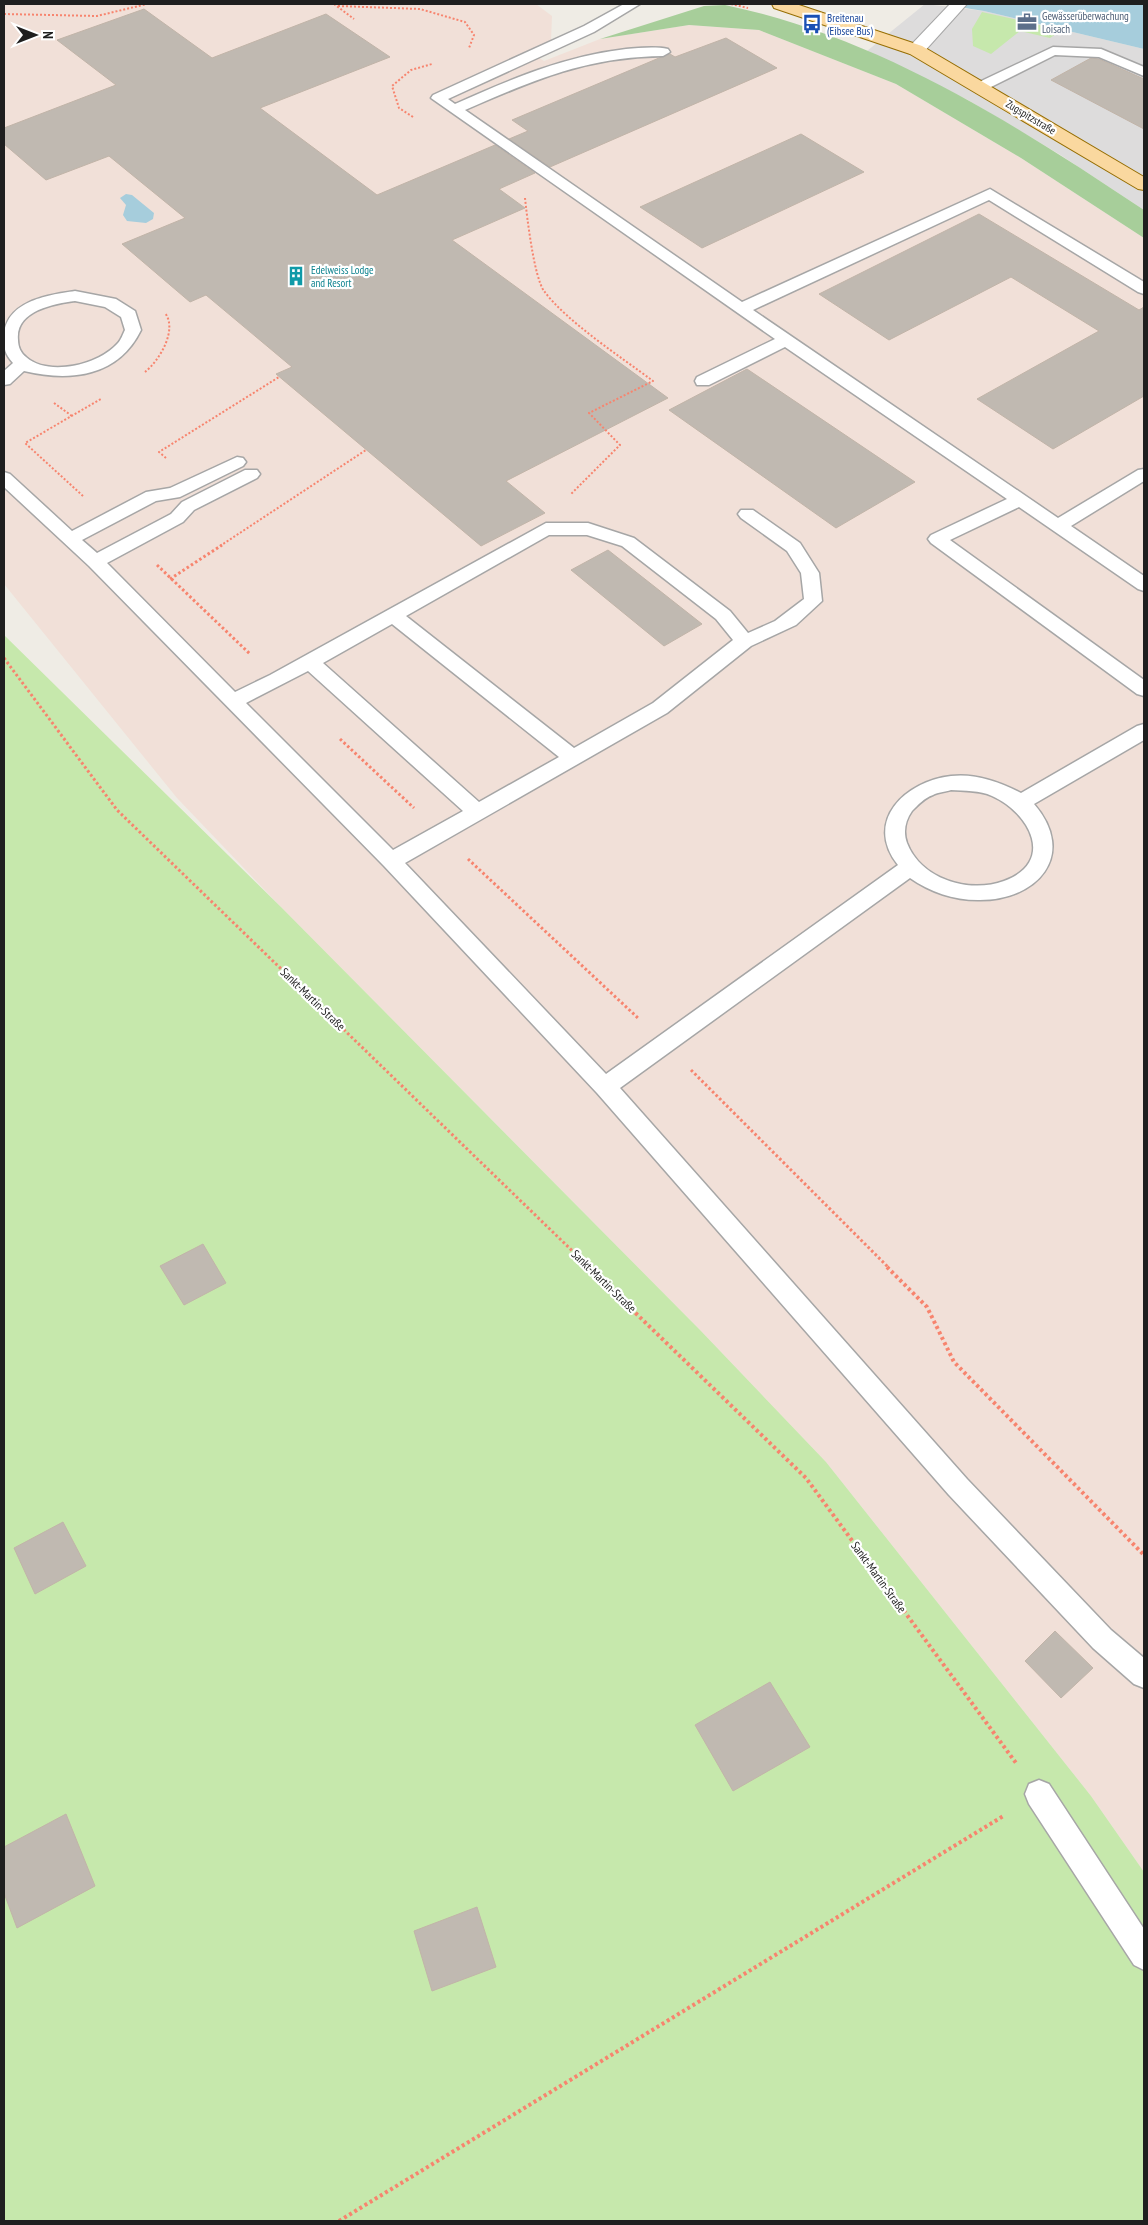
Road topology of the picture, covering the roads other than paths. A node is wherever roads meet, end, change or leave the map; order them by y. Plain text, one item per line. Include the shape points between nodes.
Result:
1 (633, 4) edge
2 (780, 4) edge
3 (959, 4) edge
4 (916, 50) junction
5 (663, 52) dead end
6 (1144, 72) edge
7 (980, 87) junction
8 (455, 109) junction
9 (1144, 185) edge
10 (1144, 289) edge
11 (742, 309) junction
12 (786, 340) junction
13 (21, 364) junction
14 (4, 380) edge
15 (703, 381) dead end
16 (237, 462) dead end
17 (251, 474) dead end
18 (1144, 474) edge
19 (4, 478) edge
20 (1020, 500) junction
21 (747, 514) dead end
22 (1058, 526) junction
23 (70, 539) junction
24 (95, 562) junction
25 (1144, 585) edge
26 (393, 615) junction
27 (744, 641) junction
28 (310, 662) junction
29 (1144, 689) edge
30 (234, 701) junction
31 (1144, 731) edge
32 (572, 757) junction
33 (1021, 802) junction
34 (476, 811) junction
35 (391, 861) junction
36 (910, 867) junction
37 (605, 1086) junction
38 (1144, 1675) edge
39 (1039, 1794) road end
40 (1144, 1955) edge

1 - 8 lane via 589,29 438,98
2 - 4 main road, Zugspitzstraße
3 - 4 street
4 - 7 main road, Zugspitzstraße
5 - 8 lane via 630,51 598,56 543,71
6 - 7 lane via 1101,52 1053,51
7 - 9 main road, Zugspitzstraße
8 - 11 lane
10 - 11 lane via 990,194
11 - 12 lane
12 - 15 lane
12 - 20 lane
13 - 13 lane via 57,372 98,366 127,346 133,334 132,322 126,312 113,303 96,298 75,296 34,306 12,322 4,341 9,354
13 - 14 lane
16 - 23 lane via 174,493 152,496
17 - 24 lane via 188,506 177,518
18 - 22 lane
19 - 23 lane
20 - 22 lane
20 - 29 lane via 937,538
21 - 27 lane via 794,547 810,573 813,601 794,619
22 - 25 lane
23 - 24 lane
24 - 30 lane
26 - 27 lane via 546,529 588,529 628,542 722,616
26 - 28 lane
26 - 32 lane
27 - 32 lane via 660,708
28 - 30 lane
28 - 34 lane
30 - 35 lane
31 - 33 lane
32 - 34 lane
33 - 36 lane via 1000,790 976,784 952,784 922,792 910,799 899,814 894,832 898,850
33 - 36 lane via 1044,835 1044,853 1036,869 1021,882 1001,891 977,894 952,890 929,881
34 - 35 lane
35 - 37 lane
36 - 37 lane
37 - 38 lane via 958,1488 1102,1639
39 - 40 lane

